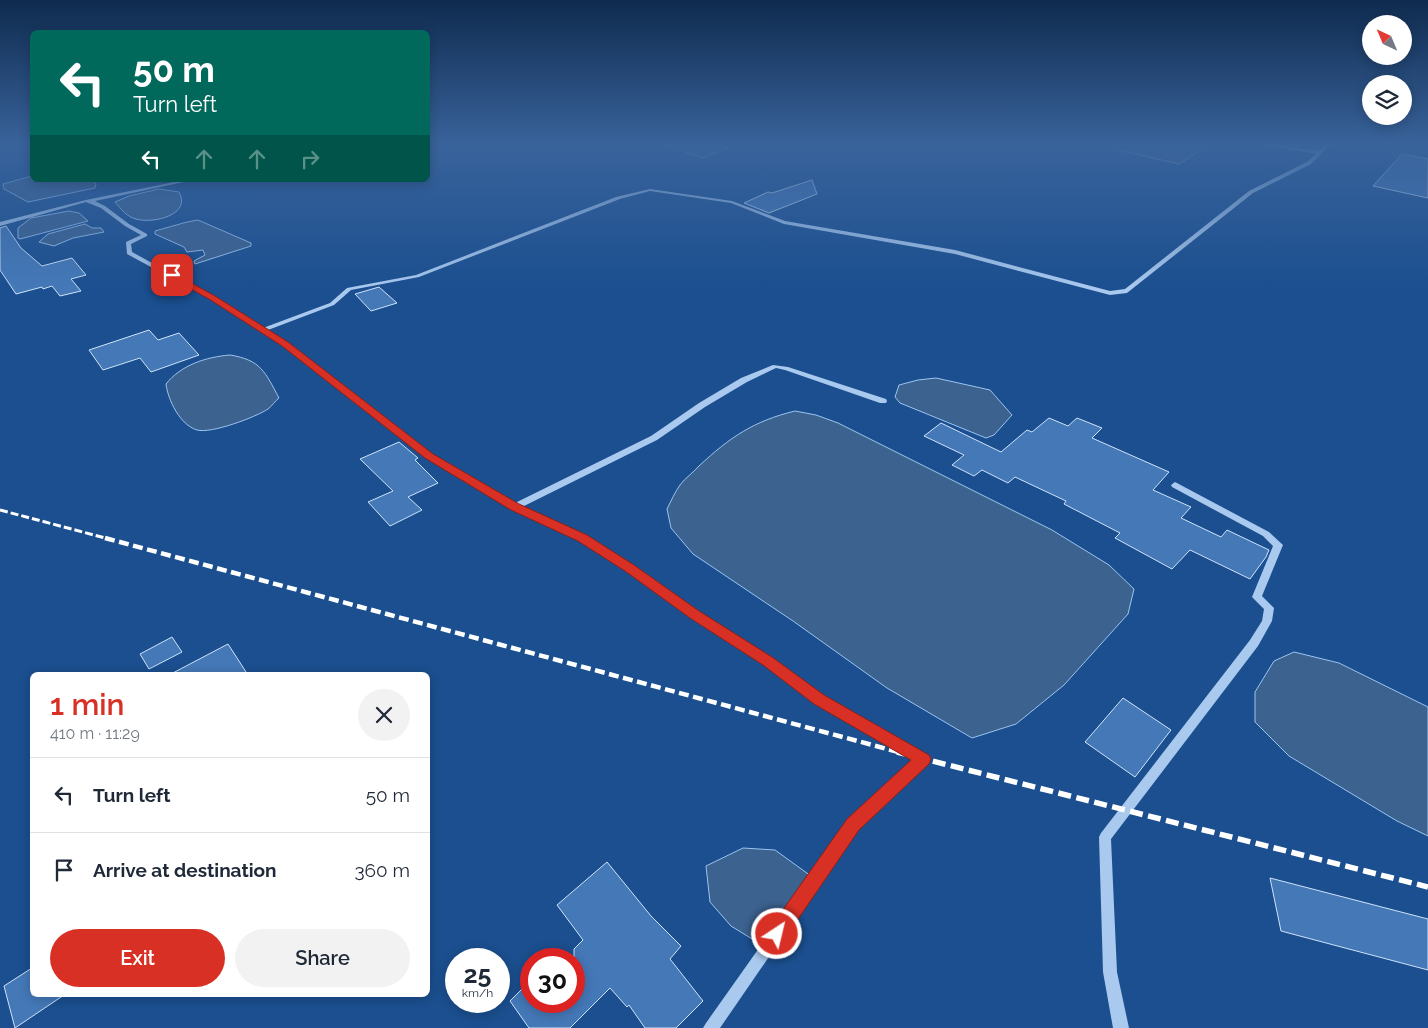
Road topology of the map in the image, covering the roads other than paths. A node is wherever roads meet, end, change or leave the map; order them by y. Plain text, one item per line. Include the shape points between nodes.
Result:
1 (130, 192) edge
2 (642, 192) edge
3 (663, 192) edge
4 (1251, 192) edge
5 (86, 201) junction
6 (0, 224) edge
7 (263, 330) junction
8 (883, 401) dead end
9 (1175, 485) dead end
10 (515, 507) junction
11 (711, 1028) edge
12 (1122, 1028) edge

1 - 5 street
2 - 7 street via 618,198 417,276 349,289 332,304
3 - 4 street via 732,202 784,222 955,252 1110,293 1127,291
5 - 6 street
5 - 7 street via 110,211 145,235 128,243 130,253
7 - 10 street via 429,456
8 - 10 street via 775,366 744,380 654,438
9 - 12 street via 1266,534 1278,545 1257,597 1269,608 1267,621 1254,644 1105,837 1110,972
10 - 11 street via 582,538 819,699 923,759 853,824

